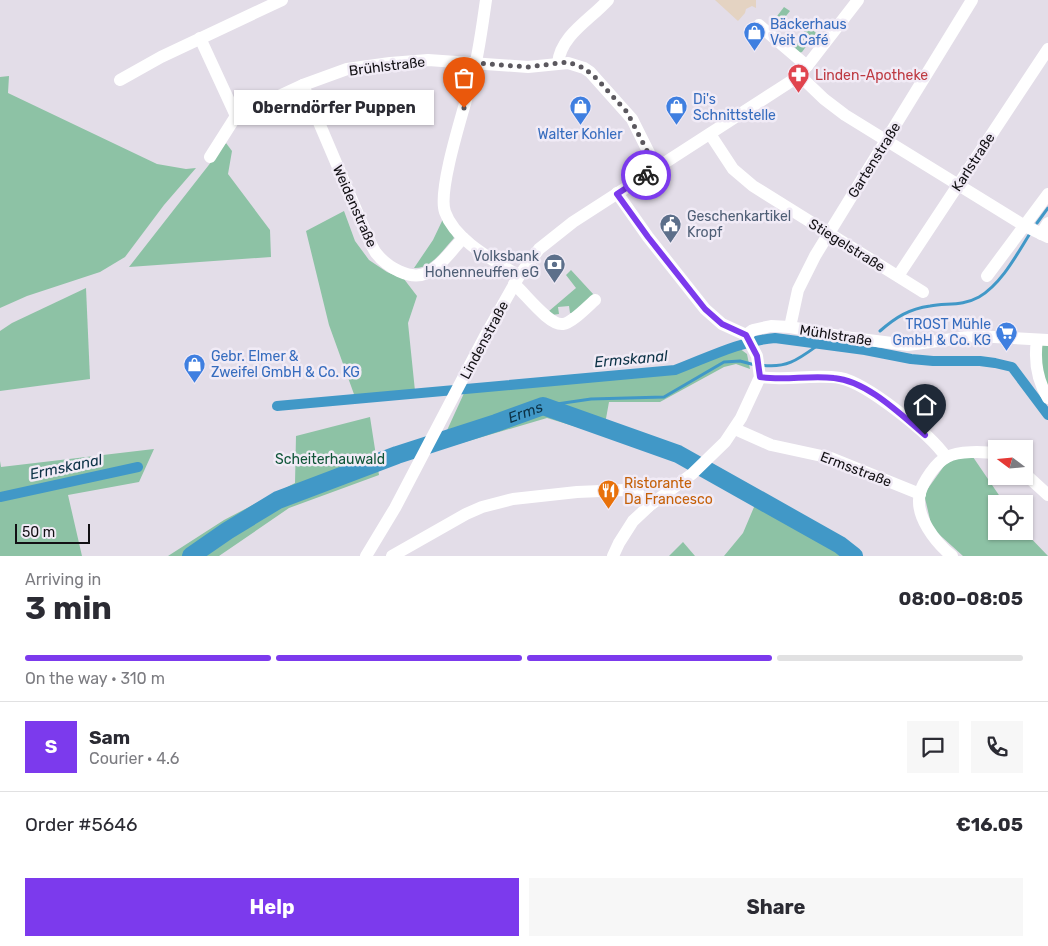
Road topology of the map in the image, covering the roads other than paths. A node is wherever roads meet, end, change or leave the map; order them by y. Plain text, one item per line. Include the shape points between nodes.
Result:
1 (282, 0) edge
2 (486, 0) edge
3 (608, 0) edge
4 (858, 0) edge
5 (972, 0) edge
6 (759, 25) dead end
7 (200, 38) junction
8 (1048, 49) edge
9 (476, 63) junction
10 (558, 63) junction
11 (803, 71) junction
12 (132, 81) dead end
13 (303, 86) junction
14 (236, 116) junction
15 (710, 134) junction
16 (886, 140) junction
17 (210, 157) dead end
18 (656, 168) junction
19 (958, 185) junction
20 (617, 194) junction
21 (1048, 194) edge
22 (1048, 223) edge
23 (1025, 226) junction
24 (828, 233) junction
25 (1044, 236) edge
26 (464, 238) junction
27 (898, 276) junction
28 (987, 276) dead end
29 (517, 280) junction
30 (923, 292) dead end
31 (595, 300) dead end
32 (790, 327) junction
33 (746, 335) junction
34 (1043, 340) edge
35 (760, 374) junction
36 (1048, 398) edge
37 (734, 429) junction
38 (988, 453) edge
39 (946, 457) junction
40 (1033, 481) edge
41 (920, 494) junction
42 (1048, 495) edge
43 (649, 506) junction
44 (366, 556) edge
45 (392, 556) edge
46 (613, 556) edge
47 (952, 556) edge

1 - 7 street
2 - 9 street
3 - 10 street via 566,40
4 - 11 street, Lindenstraße
5 - 16 street, Gartenstraße
6 - 11 street
7 - 12 street via 120,80
7 - 14 street
8 - 19 street, Karlstraße
9 - 10 street, Brühlstraße via 528,67
9 - 13 street, Brühlstraße via 428,60 390,63 347,69
9 - 26 street via 442,202 449,222
10 - 18 street, Brühlstraße via 568,62 584,68 597,79 632,119
11 - 15 street, Lindenstraße via 778,91
11 - 16 street via 833,106
13 - 14 street, Brühlstraße
13 - 26 street, Weidenstraße via 363,226 381,259 395,270 420,275 435,268
14 - 17 street
15 - 18 street, Lindenstraße
15 - 24 street, Stiegelstraße via 741,177
16 - 19 street
16 - 24 street, Gartenstraße
18 - 20 street, Lindenstraße
19 - 23 street
19 - 27 street, Karlstraße
20 - 29 street, Lindenstraße via 550,239 533,255
20 - 33 street via 705,309 722,324
21 - 23 street
22 - 25 street
23 - 25 street
23 - 28 street
24 - 27 street, Stiegelstraße
24 - 32 street, Gartenstraße via 798,290
26 - 29 street
27 - 30 street, Stiegelstraße
29 - 31 street via 546,317 558,323 569,322
29 - 44 street, Lindenstraße
32 - 33 street, Mühlstraße via 762,327
32 - 34 street, Mühlstraße via 908,345 975,336
33 - 35 street via 755,351
34 - 36 street via 1037,371
35 - 37 street
35 - 39 street via 853,382 898,413
37 - 41 street, Ermsstraße via 771,445 831,458
37 - 43 street via 716,452 692,474
38 - 39 street
39 - 41 street
40 - 42 street
41 - 47 street via 927,528
43 - 45 street via 637,492 625,490 513,499 466,514
43 - 46 street via 626,530

